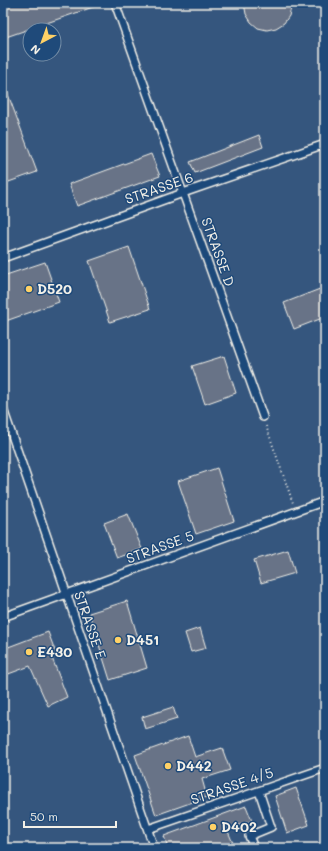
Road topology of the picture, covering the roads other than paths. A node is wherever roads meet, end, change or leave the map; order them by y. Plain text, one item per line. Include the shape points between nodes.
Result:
1 (115, 3) edge
2 (325, 144) edge
3 (183, 193) junction
4 (3, 258) edge
5 (3, 409) edge
6 (263, 417) road end
7 (325, 501) edge
8 (66, 595) junction
9 (3, 617) edge
10 (325, 768) edge
11 (258, 791) junction
12 (148, 829) junction
13 (154, 848) edge
14 (254, 848) edge

1 - 3 lane, STRASSE D
2 - 3 lane, STRASSE 6
3 - 4 lane, STRASSE 6
3 - 6 lane, STRASSE D
5 - 8 lane, STRASSE E
7 - 8 lane, STRASSE 5
8 - 9 lane, STRASSE 5
8 - 12 lane, STRASSE E
10 - 11 lane, STRASSE 4/5
11 - 12 lane, STRASSE 4/5
11 - 14 lane via 271,827 249,836
12 - 13 lane, STRASSE E

